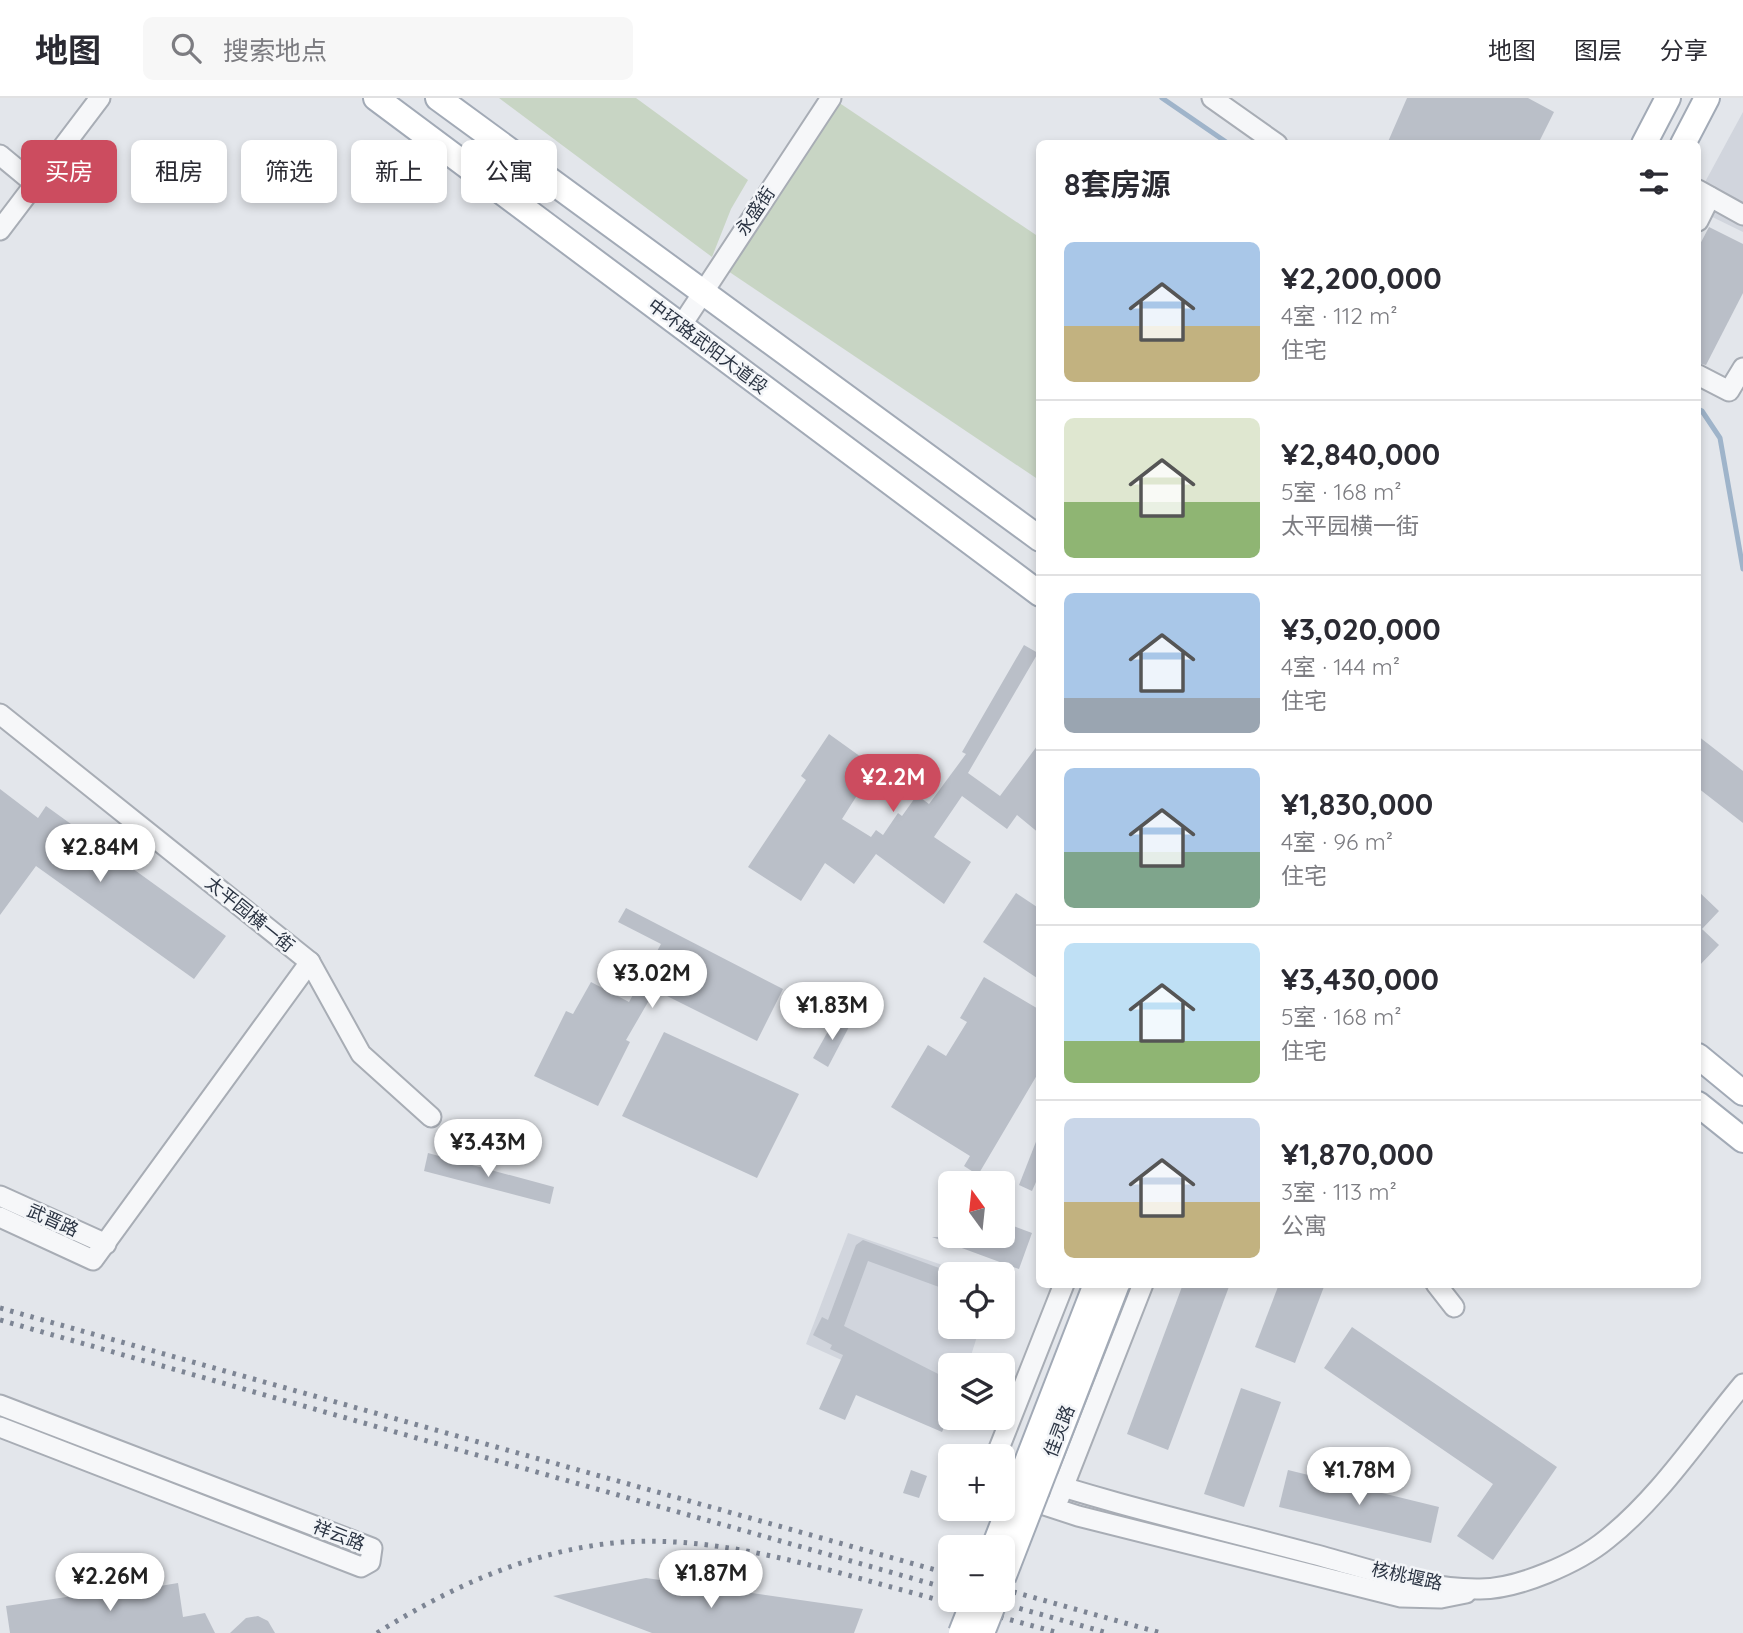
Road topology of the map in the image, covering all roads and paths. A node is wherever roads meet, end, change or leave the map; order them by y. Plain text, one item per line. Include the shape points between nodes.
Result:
1 (100, 98) edge
2 (376, 98) edge
3 (438, 98) edge
4 (831, 98) edge
5 (1212, 98) edge
6 (1668, 98) edge
7 (1707, 98) edge
8 (68, 140) edge
9 (1271, 140) edge
10 (1646, 140) edge
11 (1685, 140) edge
12 (0, 155) edge
13 (21, 173) edge
14 (1704, 194) edge
15 (21, 202) edge
16 (1743, 215) edge
17 (0, 230) edge
18 (702, 291) junction
19 (681, 326) junction
20 (1743, 368) edge
21 (1701, 377) edge
22 (1036, 536) edge
23 (1036, 591) edge
24 (0, 714) edge
25 (310, 962) junction
26 (1701, 1058) edge
27 (1743, 1093) edge
28 (1701, 1106) edge
29 (431, 1117) dead end
30 (1743, 1140) edge
31 (0, 1196) edge
32 (0, 1217) edge
33 (106, 1244) junction
34 (93, 1260) joint
35 (1062, 1288) edge
36 (1094, 1288) edge
37 (1115, 1288) edge
38 (1141, 1288) edge
39 (1439, 1288) edge
40 (1454, 1307) dead end
41 (1743, 1384) edge
42 (0, 1405) edge
43 (0, 1427) edge
44 (1001, 1444) edge
45 (1015, 1472) edge
46 (1063, 1488) junction
47 (1015, 1495) edge
48 (1054, 1508) junction
49 (998, 1535) edge
50 (1015, 1547) edge
51 (1481, 1590) junction
52 (969, 1612) edge
53 (990, 1612) edge
54 (961, 1633) edge
55 (982, 1633) edge

1 - 8 street
2 - 19 main road, 中环路武阳大道段
3 - 18 main road
4 - 18 street, 永盛街
5 - 9 street
6 - 10 main road
7 - 11 main road
12 - 13 street
14 - 16 street
15 - 17 street
18 - 19 street, 永盛街
18 - 22 main road
19 - 23 main road, 中环路武阳大道段
20 - 21 street via 1729,391
24 - 25 street, 太平园横一街
25 - 29 street via 361,1054
25 - 33 street, 太平园横一街
26 - 27 main road
28 - 30 main road
31 - 33 street, 武晋路
32 - 34 street, 武晋路
33 - 34 street, 太平园横一街
35 - 44 street
36 - 49 main road, 佳灵路, bridge
37 - 50 main road, 佳灵路, bridge
38 - 46 street
39 - 40 street
41 - 51 street, 核桃堰路 via 1644,1503 1606,1540 1538,1576
42 - 43 street, 祥云路 via 372,1548 370,1562 361,1567
45 - 46 street, 核桃堰路
46 - 48 street
46 - 51 street, 核桃堰路 via 1420,1581
47 - 48 street
48 - 51 street via 1401,1597 1441,1598
52 - 54 main road, bridge
53 - 55 main road, bridge

